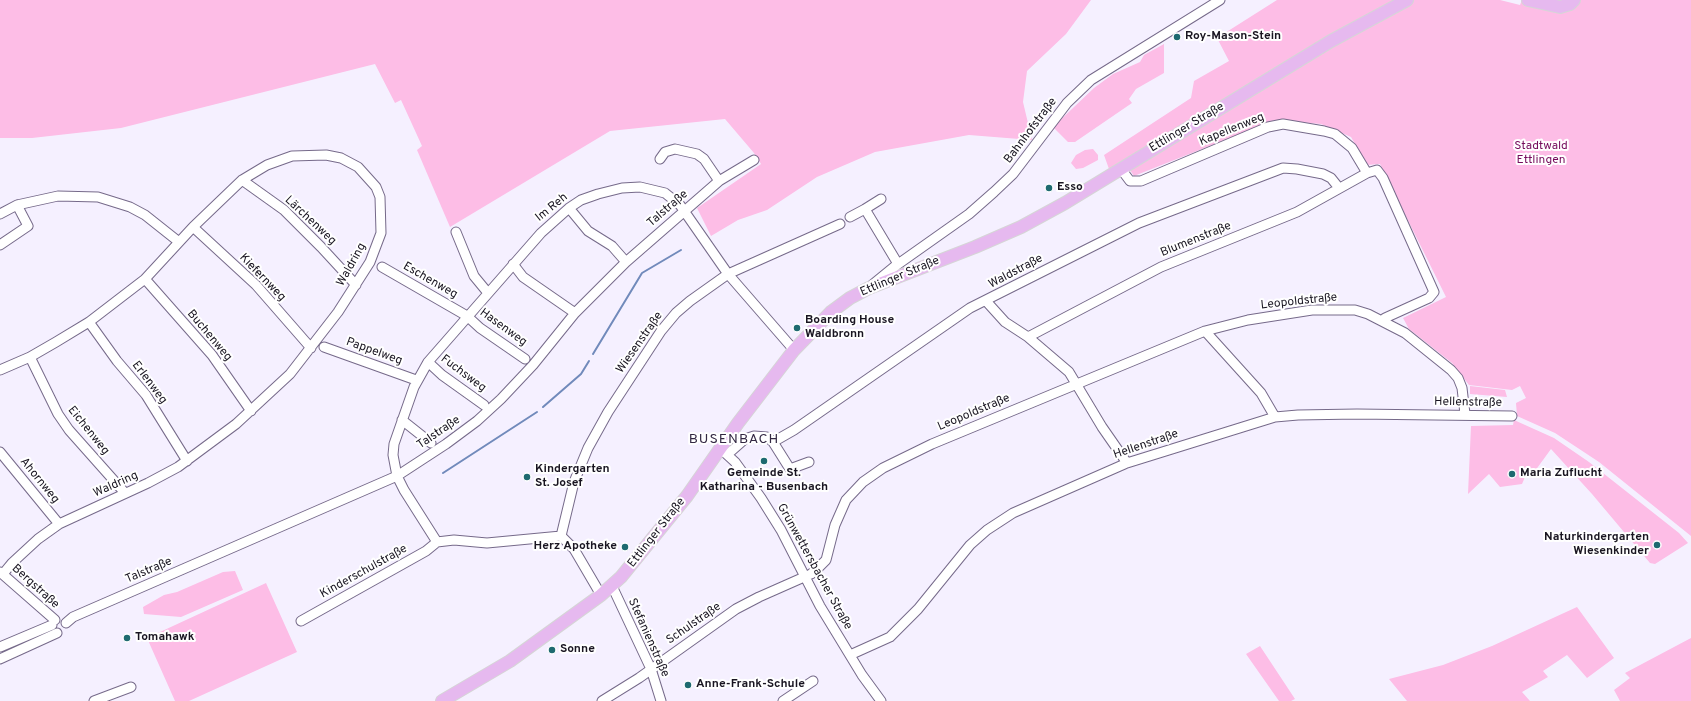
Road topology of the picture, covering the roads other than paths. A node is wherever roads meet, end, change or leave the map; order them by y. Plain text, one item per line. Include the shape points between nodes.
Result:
1 (1220, 0) edge
2 (1407, 0) edge
3 (1528, 0) edge
4 (1574, 0) edge
5 (660, 159) dead end
6 (754, 160) dead end
7 (1121, 169) junction
8 (1367, 173) junction
9 (242, 180) junction
10 (719, 181) junction
11 (1339, 188) junction
12 (881, 199) dead end
13 (17, 205) junction
14 (569, 208) junction
15 (865, 209) junction
16 (684, 211) junction
17 (0, 214) edge
18 (850, 218) dead end
19 (840, 224) dead end
20 (193, 227) junction
21 (456, 232) dead end
22 (179, 242) junction
23 (0, 245) edge
24 (626, 262) junction
25 (513, 264) junction
26 (898, 264) junction
27 (382, 267) dead end
28 (728, 274) junction
29 (145, 279) junction
30 (356, 285) junction
31 (869, 288) junction
32 (488, 293) junction
33 (986, 301) junction
34 (572, 310) junction
35 (467, 316) junction
36 (1382, 321) junction
37 (89, 322) junction
38 (1205, 331) junction
39 (1028, 337) junction
40 (324, 347) dead end
41 (310, 348) junction
42 (794, 350) junction
43 (30, 357) junction
44 (526, 359) dead end
45 (428, 362) junction
46 (0, 370) edge
47 (416, 380) junction
48 (1076, 383) junction
49 (484, 405) dead end
50 (251, 411) junction
51 (1465, 414) junction
52 (1512, 416) dead end
53 (1275, 417) junction
54 (402, 420) junction
55 (773, 442) junction
56 (431, 443) dead end
57 (724, 451) junction
58 (0, 452) edge
59 (187, 461) junction
60 (809, 462) dead end
61 (1127, 464) junction
62 (397, 476) junction
63 (125, 493) junction
64 (59, 524) junction
65 (561, 536) junction
66 (438, 542) junction
67 (1, 573) edge
68 (805, 576) junction
69 (612, 586) junction
70 (601, 595) junction
71 (301, 621) dead end
72 (53, 623) junction
73 (66, 623) junction
74 (57, 633) junction
75 (0, 647) edge
76 (850, 655) junction
77 (0, 659) edge
78 (651, 669) junction
79 (813, 681) dead end
80 (131, 687) dead end
81 (94, 701) edge
82 (442, 701) edge
83 (602, 701) edge
84 (661, 701) edge
85 (784, 701) edge
86 (881, 701) edge

1 - 26 street, Bahnhofstraße via 1091,80 1058,113 1013,174 969,214
2 - 7 main road, Ettlinger Straße via 1331,41
3 - 4 main road via 1560,7
5 - 10 street via 665,152 675,149 697,154 704,159
6 - 10 street, Talstraße
7 - 8 street, Kapellenweg via 1130,181 1141,181 1268,127 1284,124 1335,134 1352,148
7 - 31 main road, Ettlinger Straße via 1021,227
8 - 11 street, Blumenstraße
8 - 36 street, Blumenstraße via 1377,170 1383,178 1434,292 1429,298
9 - 20 street, Waldring
9 - 30 street, Lärchenweg via 284,210
9 - 30 street, Waldring via 267,165 292,156 326,155 341,158 358,167 376,187 382,211 381,233 370,262
10 - 16 street, Talstraße
11 - 33 street, Waldstraße via 1331,178 1323,174 1283,168 1140,222
11 - 39 street, Blumenstraße via 1297,212 1161,267
12 - 15 street
13 - 17 street
13 - 22 street via 58,196 98,197 130,207 145,215
13 - 23 street via 28,226
14 - 16 street, Im Reh via 598,194 640,187 665,193
14 - 24 street via 588,231 612,246
14 - 25 street, Im Reh via 541,233
15 - 18 street
15 - 26 street
16 - 24 street, Talstraße
16 - 28 street, Im Reh
19 - 28 street, Wiesenstraße
20 - 22 street, Waldring
20 - 41 street, Kiefernweg via 256,285
21 - 32 street via 474,276
22 - 29 street, Waldring
24 - 34 street, Talstraße
25 - 32 street, Im Reh
25 - 34 street via 523,276
26 - 31 street, Bahnhofstraße
27 - 35 street, Eschenweg
28 - 42 street, Im Reh
28 - 65 street, Wiesenstraße via 676,313 661,331 608,412 588,448 574,482
29 - 37 street, Waldring
29 - 50 street, Buchenweg via 212,356
30 - 41 street, Waldring
31 - 42 main road, Ettlinger Straße via 831,312
32 - 35 street, Im Reh
33 - 39 street via 1005,322
33 - 55 street, Waldstraße via 970,308
34 - 62 street, Talstraße via 523,376 490,410 446,444
35 - 44 street, Hasenweg via 480,328
35 - 45 street, Im Reh
36 - 38 street, Leopoldstraße via 1355,310 1312,310 1248,320
36 - 51 street, Leopoldstraße via 1405,333 1451,370 1462,388
37 - 43 street, Waldring
37 - 59 street, Erlenweg via 146,395
38 - 48 street, Leopoldstraße
38 - 53 street via 1261,393
39 - 48 street via 1069,372
40 - 47 street, Pappelweg
41 - 50 street, Waldring via 290,374
42 - 57 main road, Ettlinger Straße
43 - 46 street, Waldring
43 - 63 street, Eichenweg via 62,420
45 - 47 street, Im Reh
45 - 49 street, Fuchsweg
47 - 54 street, Im Reh
48 - 61 street
48 - 68 street, Leopoldstraße via 932,444 883,468 863,482 846,500 840,511 826,560
50 - 59 street, Waldring
51 - 52 street, Hellenstraße
51 - 53 street, Hellenstraße
53 - 61 street, Hellenstraße
54 - 56 street
54 - 62 street, Im Reh via 393,455
55 - 57 street via 767,437 754,436
55 - 60 street via 790,469
57 - 68 street, Grünwettersbacher Straße via 762,498
57 - 69 main road, Ettlinger Straße via 631,567
58 - 64 street, Ahornweg
59 - 63 street, Waldring
61 - 76 street, Hellenstraße via 1013,513 987,530 970,545 890,637
62 - 66 street
62 - 73 street, Talstraße via 72,617
63 - 64 street, Waldring
64 - 67 street, Waldring via 38,539
65 - 66 street via 487,544 454,540
65 - 70 street via 574,548
66 - 71 street, Kinderschulstraße
67 - 72 street, Bergstraße
68 - 76 street, Grünwettersbacher Straße
68 - 78 street, Schulstraße via 736,609
69 - 70 main road, Ettlinger Straße
69 - 78 street, Stefanienstraße
70 - 82 main road, Ettlinger Straße via 510,661
72 - 73 street via 61,619
72 - 74 street via 53,629
72 - 75 street
73 - 74 street, Talstraße via 66,630
74 - 77 street, Talstraße
76 - 86 street, Grünwettersbacher Straße
78 - 83 street, Schulstraße
78 - 84 street, Stefanienstraße
79 - 85 street
80 - 81 street

